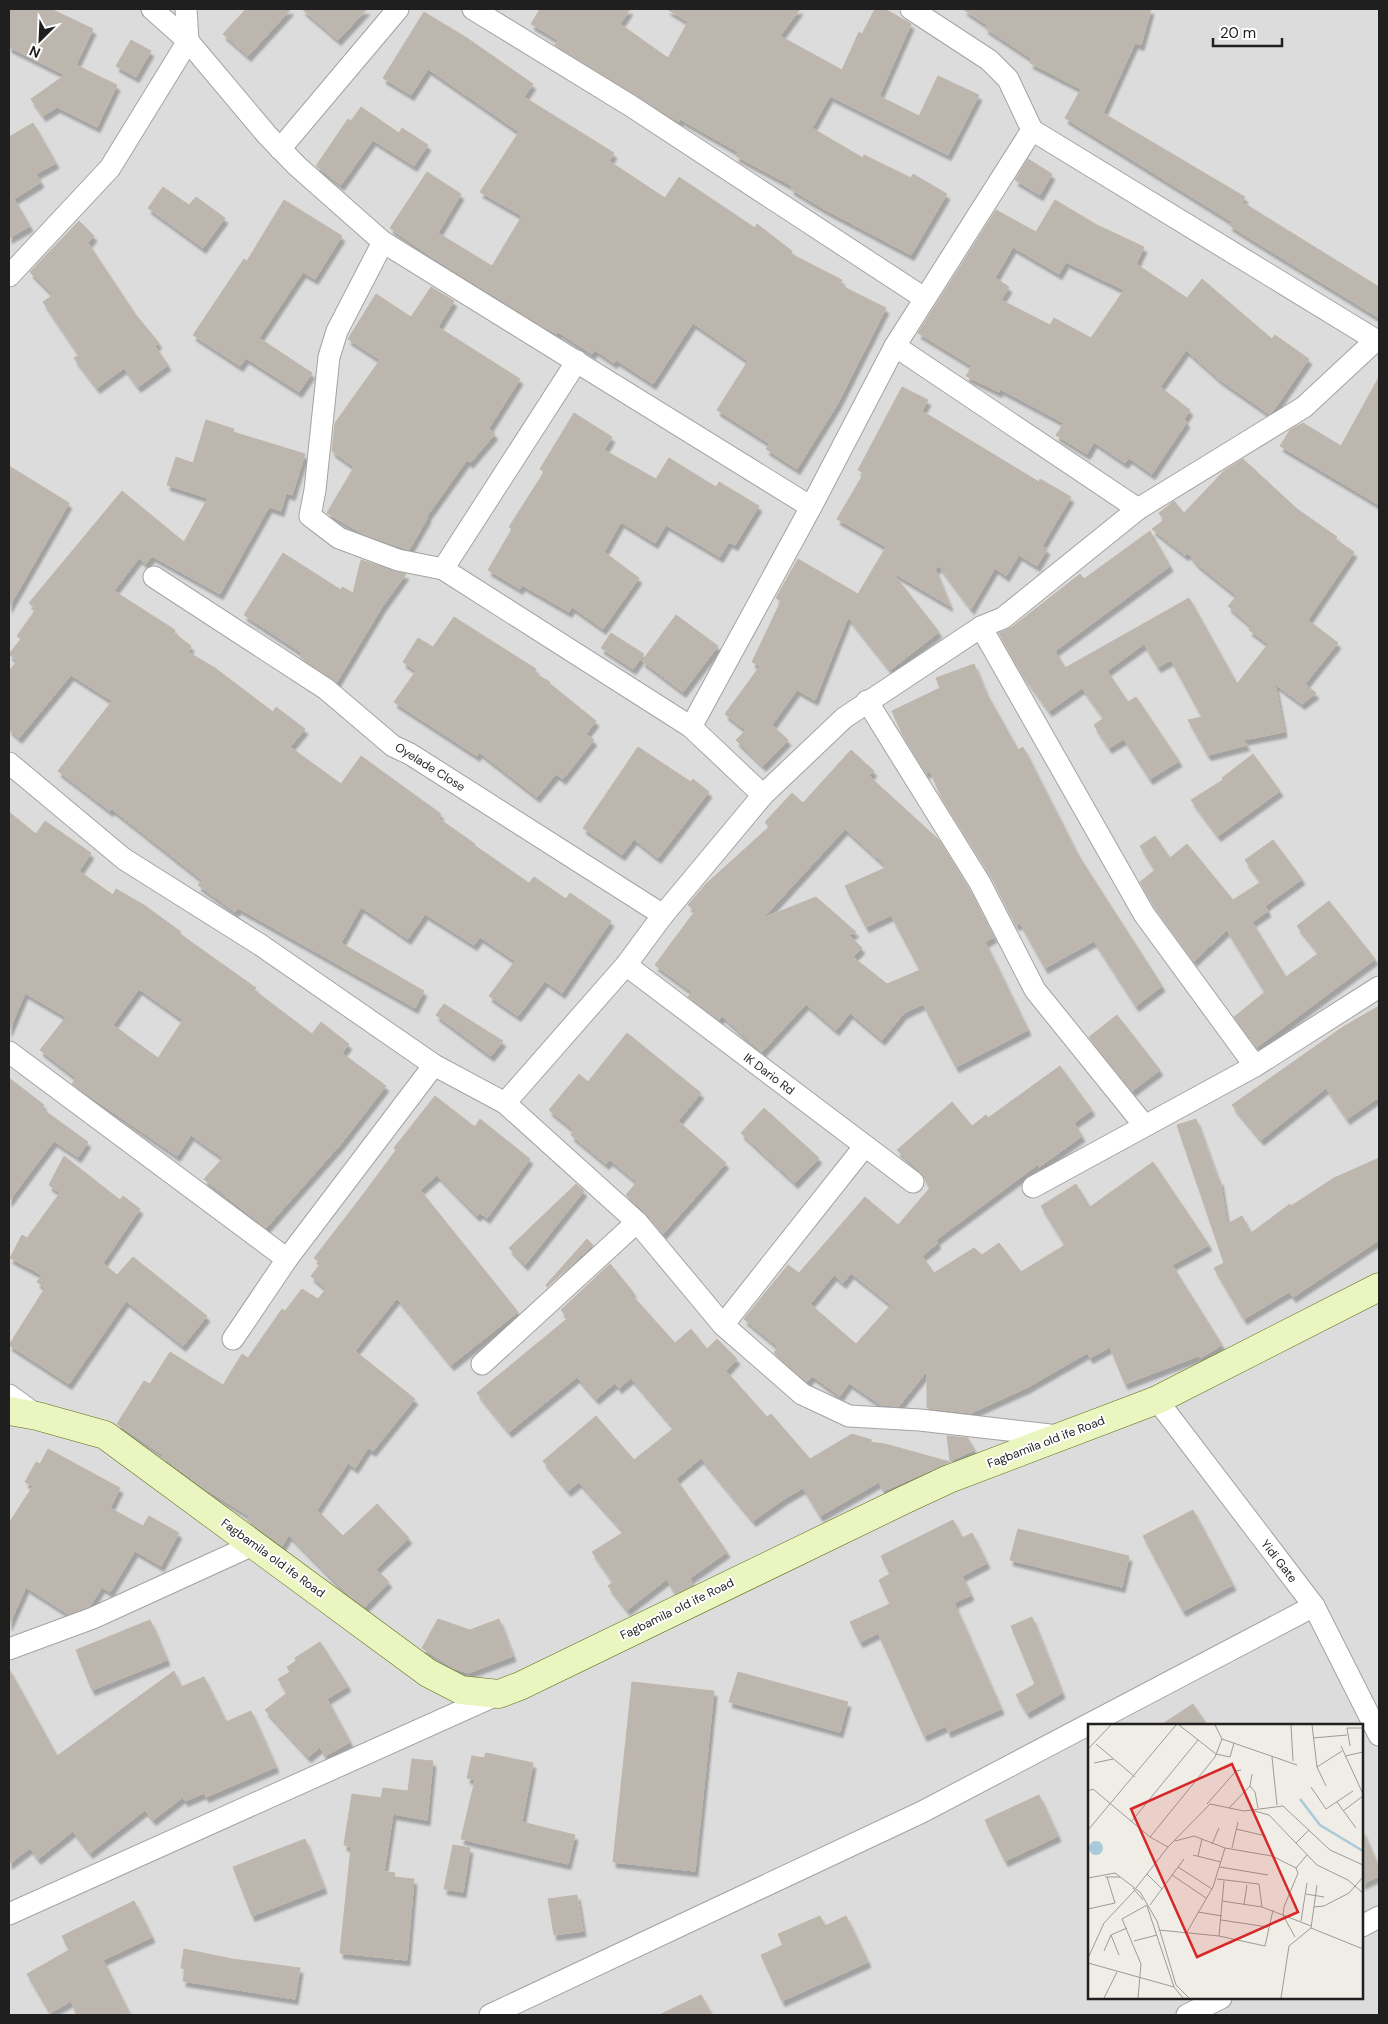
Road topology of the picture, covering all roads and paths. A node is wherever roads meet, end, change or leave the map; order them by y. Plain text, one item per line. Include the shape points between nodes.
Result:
1 (152, 9) edge
2 (186, 9) edge
3 (398, 9) edge
4 (473, 9) edge
5 (911, 9) edge
6 (188, 41) junction
7 (1032, 130) junction
8 (280, 148) junction
9 (383, 242) junction
10 (9, 276) edge
11 (924, 298) junction
12 (1377, 341) edge
13 (895, 346) junction
14 (577, 361) junction
15 (811, 507) junction
16 (1138, 509) junction
17 (443, 569) junction
18 (154, 577) dead end
19 (981, 627) junction
20 (867, 701) junction
21 (691, 727) junction
22 (9, 763) edge
23 (763, 795) junction
24 (663, 915) junction
25 (626, 965) junction
26 (1379, 988) edge
27 (9, 1052) edge
28 (434, 1064) junction
29 (1255, 1066) junction
30 (505, 1103) junction
31 (1144, 1125) junction
32 (864, 1147) junction
33 (913, 1182) dead end
34 (1033, 1187) dead end
35 (638, 1222) junction
36 (287, 1259) junction
37 (1379, 1287) edge
38 (723, 1325) junction
39 (233, 1339) dead end
40 (482, 1364) dead end
41 (9, 1395) edge
42 (1158, 1400) junction
43 (9, 1411) edge
44 (37, 1416) junction
45 (1062, 1436) junction
46 (255, 1544) junction
47 (1314, 1606) junction
48 (9, 1649) edge
49 (499, 1694) junction
50 (1089, 1724) edge
51 (1088, 1725) edge
52 (1379, 1735) edge
53 (9, 1914) edge
54 (1379, 1917) edge
55 (1363, 1925) edge
56 (1219, 1999) edge
57 (490, 2015) edge
58 (1187, 2015) edge

1 - 6 street
2 - 6 street
3 - 8 street
4 - 11 street via 631,106
5 - 7 street via 989,60 1008,79
6 - 8 street
6 - 10 street via 110,168
7 - 11 street
7 - 12 street
8 - 9 street
9 - 14 street
9 - 17 street via 337,331 329,357 310,516 339,538 398,560
11 - 13 street
12 - 16 street via 1304,407
13 - 15 street
13 - 16 street
14 - 15 street
14 - 17 street
15 - 21 street
16 - 19 street via 1003,618
17 - 21 street
18 - 24 street, Oyelade Close via 326,689 393,746
19 - 20 street
19 - 29 street via 1144,914
20 - 23 street via 844,718
20 - 31 street via 980,884 1035,990
21 - 23 street
22 - 28 street via 124,859 259,944
23 - 24 street
24 - 25 street
25 - 30 street
25 - 32 street, IK Dario Rd
26 - 29 street
27 - 36 street
28 - 30 street
28 - 36 street
29 - 31 street
30 - 35 street
31 - 34 street
32 - 33 street, IK Dario Rd
32 - 38 street
35 - 38 street
35 - 40 street
36 - 39 street
37 - 42 street, Fagbamila old ife Road
38 - 45 street via 802,1394 849,1416 920,1420
41 - 44 street
42 - 45 street, Fagbamila old ife Road
42 - 47 street, Yidi Gate
43 - 44 street, Fagbamila old ife Road
44 - 46 street, Fagbamila old ife Road via 105,1435
45 - 49 street, Fagbamila old ife Road via 949,1479
46 - 48 street via 94,1618
46 - 49 street, Fagbamila old ife Road via 428,1673 461,1690
47 - 50 street
47 - 52 street, Yidi Gate
49 - 53 street
51 - 57 street via 922,1812
54 - 55 street
56 - 58 street

